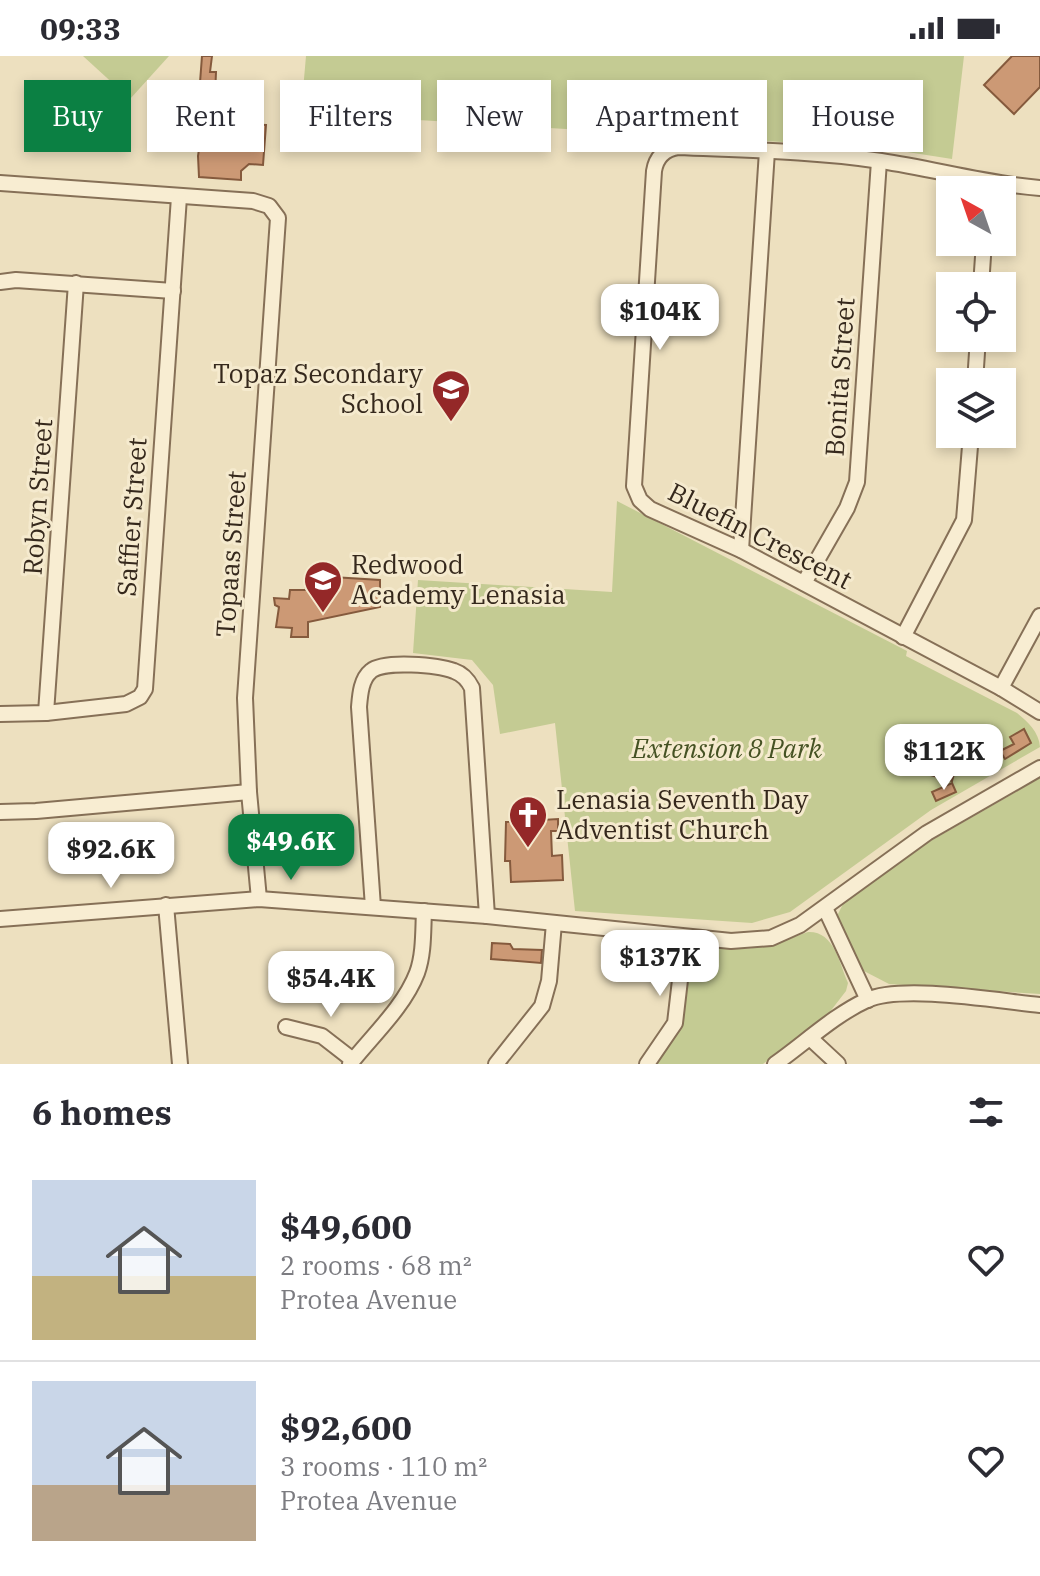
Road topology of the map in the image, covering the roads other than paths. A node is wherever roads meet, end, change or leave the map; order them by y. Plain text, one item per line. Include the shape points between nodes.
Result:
1 (767, 151) edge
2 (664, 152) edge
3 (767, 152) edge
4 (879, 161) junction
5 (942, 176) edge
6 (0, 183) edge
7 (1016, 188) edge
8 (1040, 188) edge
9 (179, 197) junction
10 (0, 282) edge
11 (76, 283) junction
12 (173, 291) junction
13 (970, 448) edge
14 (741, 550) junction
15 (804, 583) junction
16 (1040, 616) edge
17 (903, 637) junction
18 (1001, 688) junction
19 (1040, 712) edge
20 (46, 713) junction
21 (0, 714) edge
22 (1040, 768) edge
23 (249, 792) junction
24 (0, 812) edge
25 (259, 899) junction
26 (166, 905) junction
27 (373, 907) junction
28 (825, 908) junction
29 (424, 911) junction
30 (487, 916) junction
31 (0, 919) edge
32 (554, 923) junction
33 (685, 937) junction
34 (868, 1000) junction
35 (1040, 1005) edge
36 (286, 1027) dead end
37 (810, 1038) junction
38 (352, 1062) edge
39 (180, 1064) edge
40 (496, 1064) edge
41 (647, 1064) edge
42 (775, 1064) edge
43 (838, 1064) edge

1 - 4 street, Bluefin Crescent
2 - 14 street, Bluefin Crescent via 653,180 634,486 643,504 661,515
3 - 14 street
4 - 5 street, Bluefin Crescent
4 - 15 street, Bonita Street via 857,482
6 - 9 street
7 - 8 street, Bluefin Crescent
9 - 12 street, Saffier Street
9 - 23 street, Topaas Street via 261,202 275,212 278,234 245,698
10 - 11 street
11 - 12 street
11 - 20 street, Robyn Street
12 - 20 street, Saffier Street via 145,689 126,704
13 - 17 street via 964,520
14 - 15 street, Bluefin Crescent
15 - 17 street, Bluefin Crescent
16 - 18 street
17 - 18 street, Bluefin Crescent
18 - 19 street, Bluefin Crescent
20 - 21 street, Saffier Street
22 - 28 street via 927,833
23 - 24 street
23 - 25 street, Topaas Street
25 - 26 street
25 - 27 street
26 - 31 street
26 - 39 street
27 - 29 street
27 - 30 street via 360,694 376,668 424,666 452,670 472,688
28 - 33 street via 771,938
28 - 34 street
29 - 30 street
29 - 38 street via 416,975
30 - 32 street
32 - 33 street
32 - 40 street via 542,1006
33 - 41 street via 675,1023
34 - 35 street via 915,993
34 - 37 street
36 - 38 street via 322,1036
37 - 42 street
37 - 43 street

